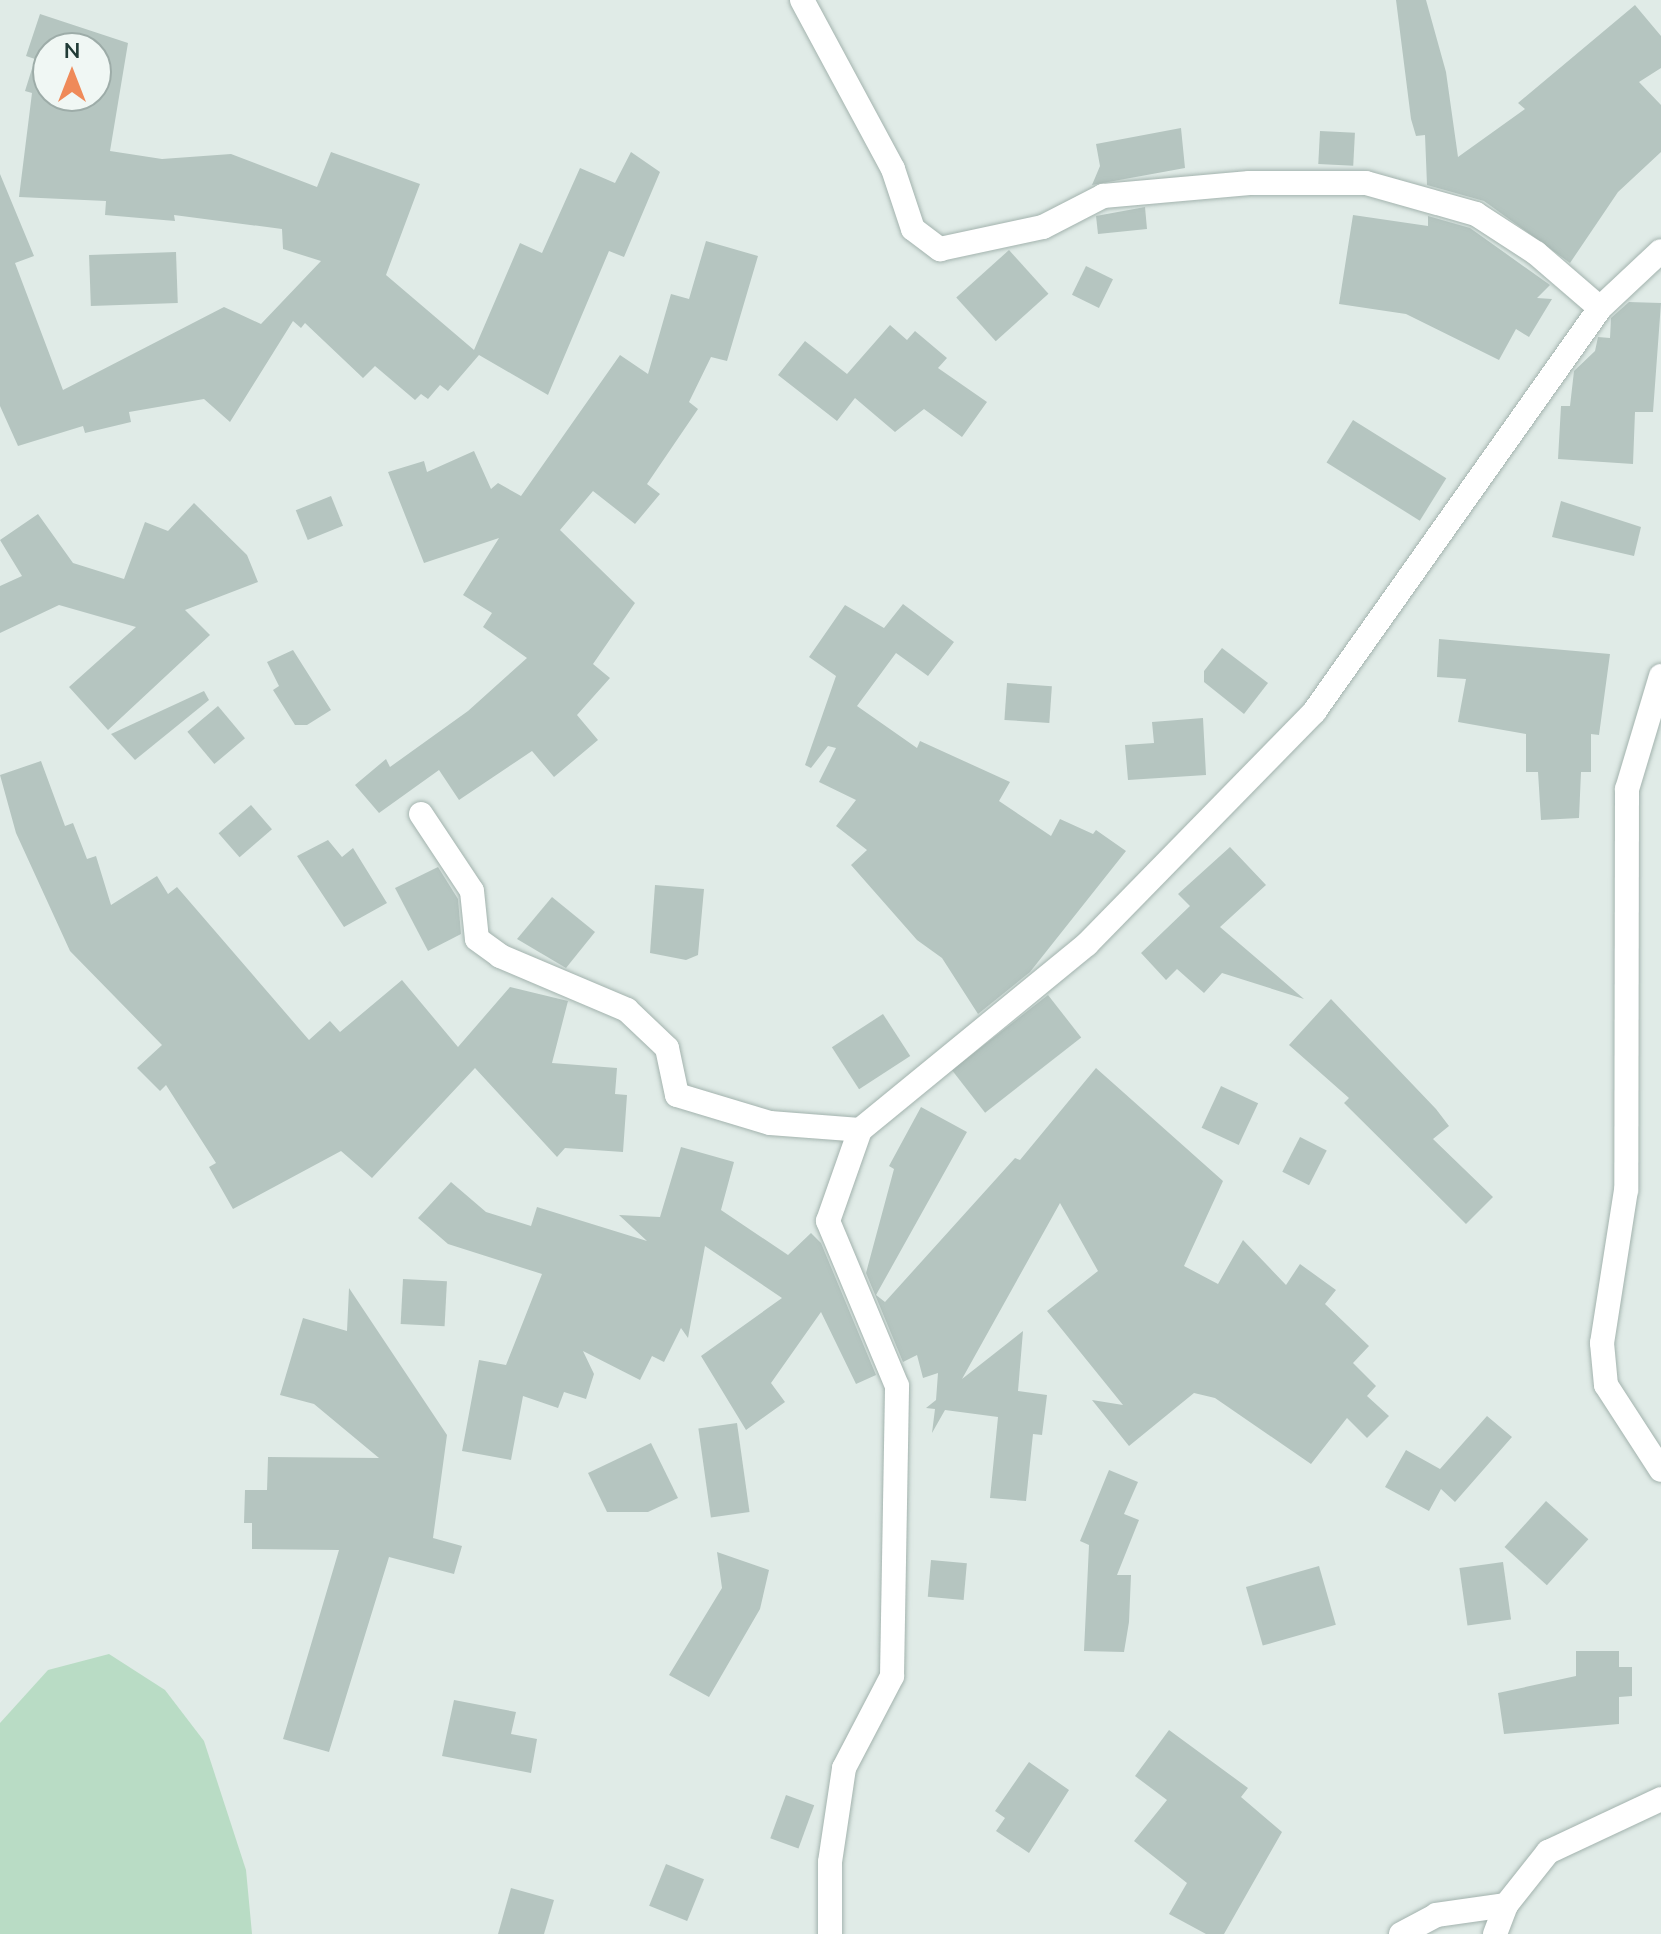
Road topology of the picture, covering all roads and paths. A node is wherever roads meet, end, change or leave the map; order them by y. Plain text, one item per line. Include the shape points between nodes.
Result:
1 (802, 0) edge
2 (1661, 251) edge
3 (1600, 308) junction
4 (1661, 676) edge
5 (421, 814) dead end
6 (860, 1130) junction
7 (1661, 1470) edge
8 (1661, 1799) edge
9 (1506, 1905) junction
10 (830, 1934) edge
11 (1401, 1934) edge
12 (1495, 1934) edge

1 - 3 street via 893,169 913,229 940,249 1043,227 1103,196 1249,183 1366,183 1476,214 1536,253
2 - 3 street
3 - 6 street via 1314,712 1087,944
4 - 7 street via 1627,789 1626,1190 1602,1343 1606,1385
5 - 6 street via 472,891 477,939 500,956 627,1010 667,1048 677,1095 770,1123
6 - 10 street via 828,1221 897,1386 892,1676 844,1768 830,1862
8 - 9 street via 1548,1852
9 - 11 street via 1436,1915
9 - 12 street

